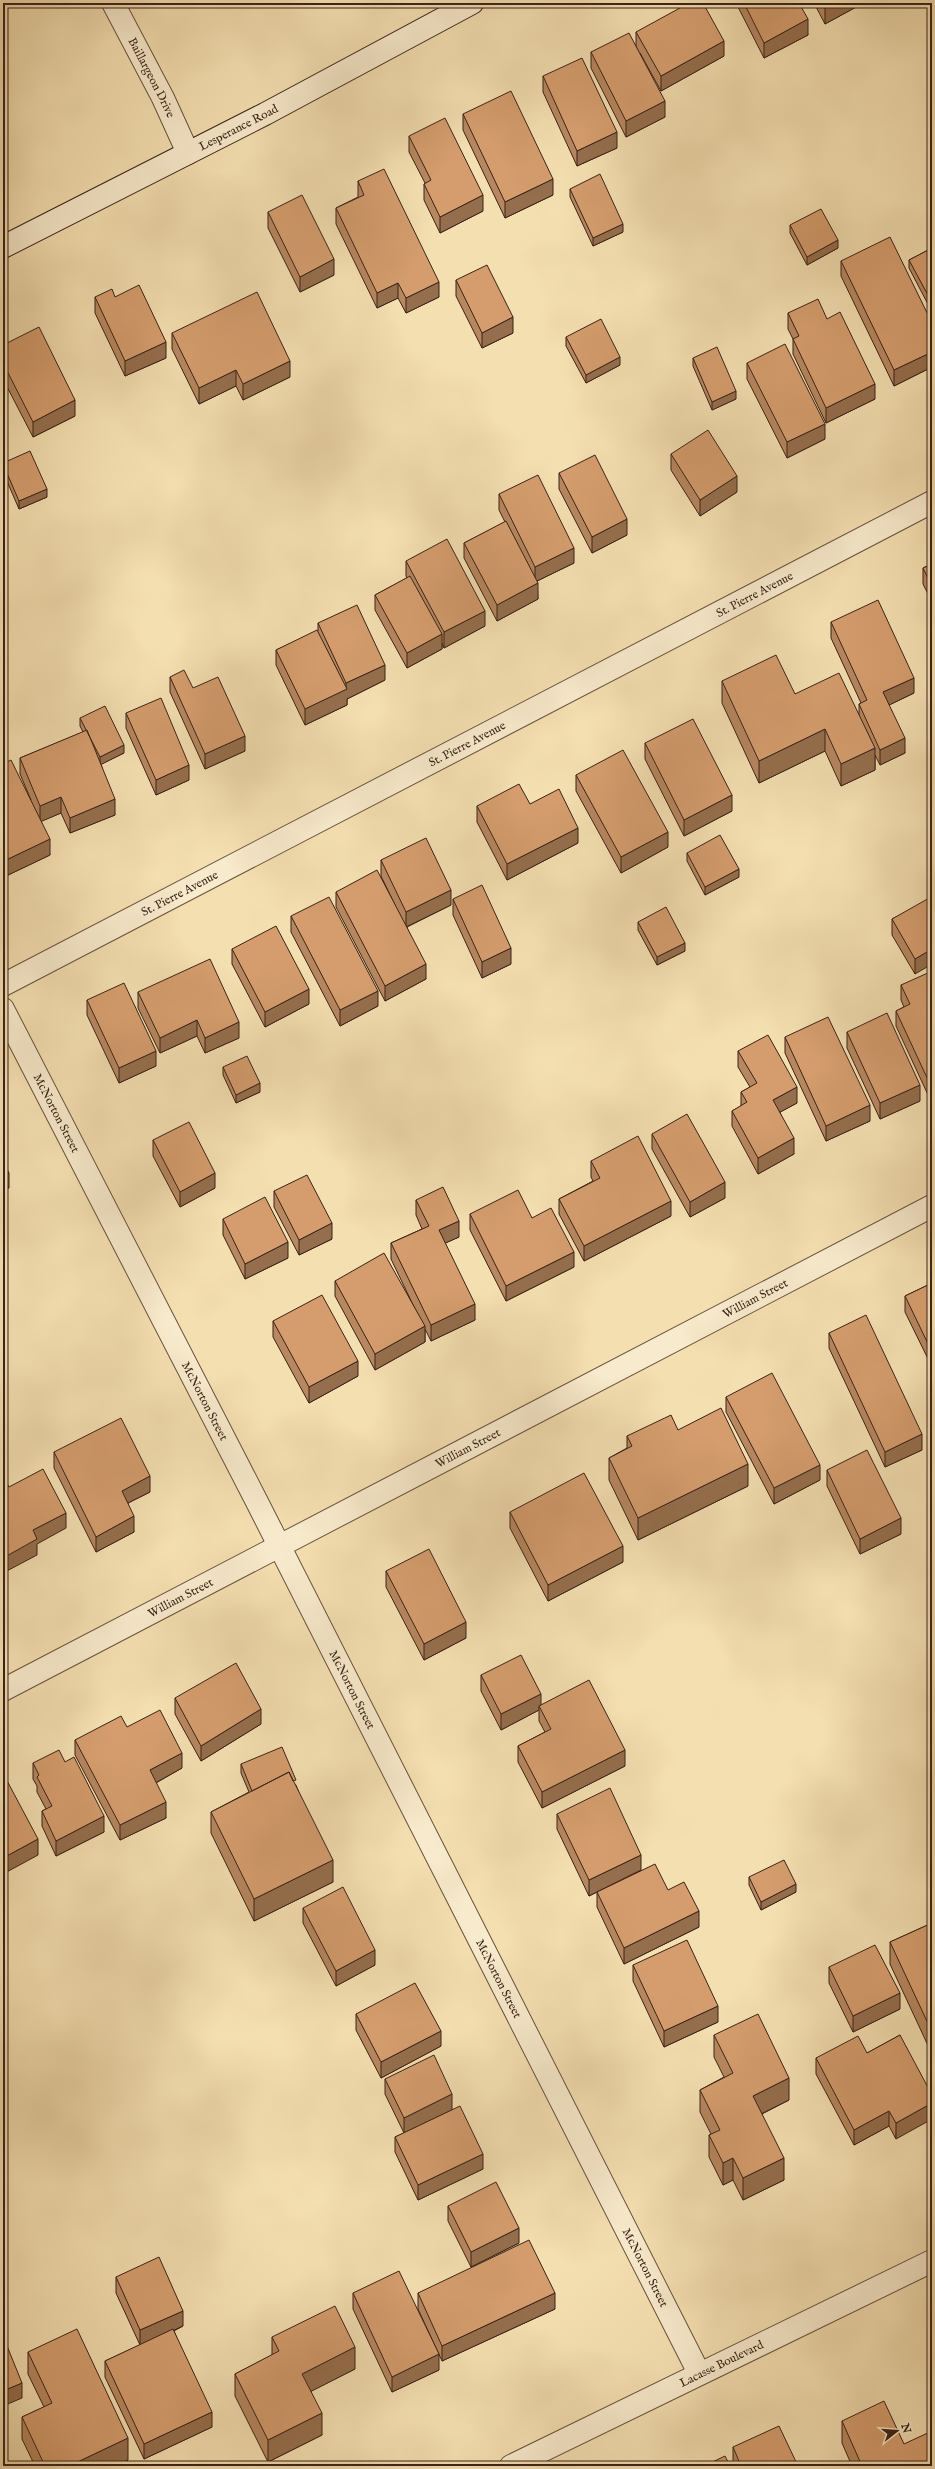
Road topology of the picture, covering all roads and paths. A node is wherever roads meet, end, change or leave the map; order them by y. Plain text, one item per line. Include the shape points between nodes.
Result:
1 (113, 3) edge
2 (472, 3) edge
3 (188, 153) junction
4 (3, 247) edge
5 (932, 502) edge
6 (3, 986) edge
7 (3, 1009) edge
8 (932, 1206) edge
9 (279, 1546) junction
10 (3, 1690) edge
11 (932, 2260) edge
12 (699, 2372) junction
13 (511, 2466) edge

1 - 3 street, Baillargeon Drive via 163,98
2 - 3 street, Lesperance Road
3 - 4 street, Lesperance Road
5 - 6 street, St. Pierre Avenue
7 - 9 street, McNorton Street
8 - 9 street, William Street
9 - 10 street, William Street
9 - 12 street, McNorton Street
11 - 12 street, Lacasse Boulevard
12 - 13 street, Lacasse Boulevard

